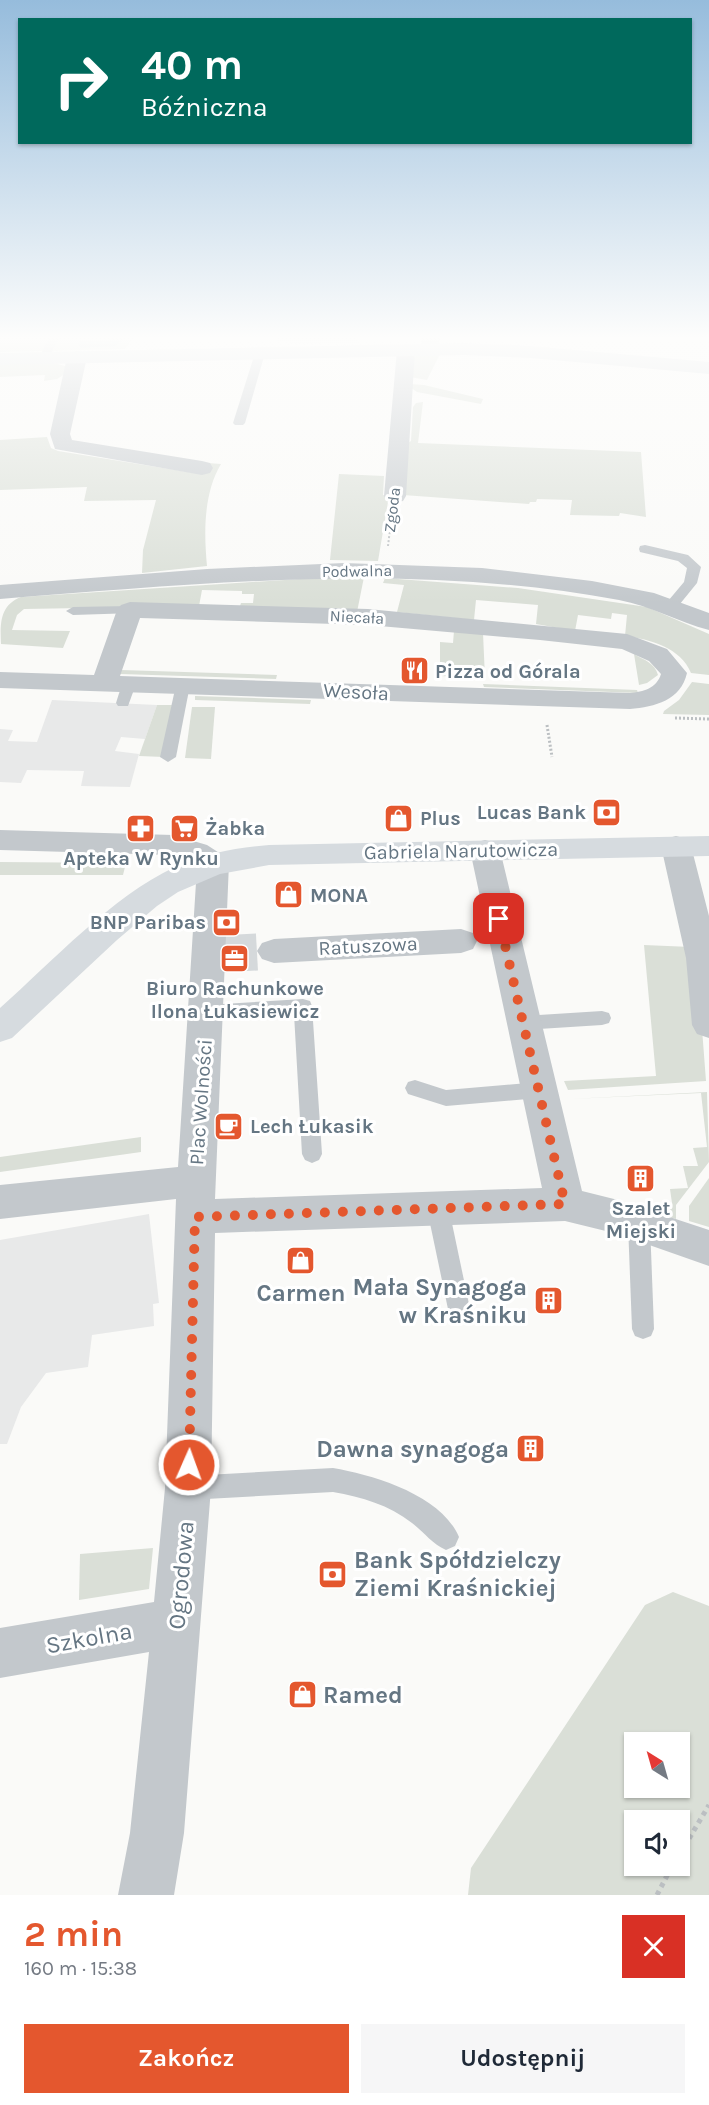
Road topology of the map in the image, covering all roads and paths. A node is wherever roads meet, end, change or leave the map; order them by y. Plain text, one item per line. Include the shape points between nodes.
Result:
1 (62, 425) edge
2 (400, 425) edge
3 (202, 468) dead end
4 (394, 496) joint
5 (645, 549) dead end
6 (387, 551) dead end
7 (0, 592) edge
8 (670, 607) junction
9 (130, 610) junction
10 (73, 611) dead end
11 (709, 622) edge
12 (658, 655) joint
13 (0, 680) edge
14 (183, 685) junction
15 (119, 690) junction
16 (674, 718) dead end
17 (709, 719) edge
18 (546, 722) dead end
19 (168, 757) dead end
20 (552, 757) dead end
21 (0, 840) edge
22 (676, 846) junction
23 (709, 846) edge
24 (485, 850) junction
25 (213, 863) junction
26 (461, 941) dead end
27 (274, 951) tunnel mouth
28 (206, 1012) junction
29 (602, 1017) dead end
30 (523, 1023) junction
31 (709, 1025) edge
32 (0, 1029) edge
33 (415, 1088) dead end
34 (539, 1090) junction
35 (312, 1154) dead end
36 (196, 1199) junction
37 (0, 1202) edge
38 (565, 1204) junction
39 (438, 1209) junction
40 (639, 1224) junction
41 (709, 1248) edge
42 (459, 1309) dead end
43 (643, 1329) dead end
44 (188, 1488) junction
45 (446, 1537) dead end
46 (177, 1622) junction
47 (0, 1653) edge
48 (709, 1805) edge
49 (690, 1837) edge
50 (667, 1876) edge
51 (146, 1895) edge
52 (657, 1895) edge

1 - 3 street via 62,445
2 - 4 street, Zgoda
4 - 6 path, Zgoda
5 - 8 lane via 683,558 694,567 690,583
7 - 8 street, Podwalna via 228,574 383,569 534,581 633,596
8 - 11 street, Podwalna
9 - 10 lane
9 - 12 street, Niecała via 368,617 627,642
9 - 15 street
12 - 14 street, Wesoła via 674,673 672,682 660,693 642,700
13 - 15 street, Wesoła
14 - 15 street, Wesoła
14 - 19 lane
16 - 17 path
18 - 20 path
21 - 25 street via 173,845 196,852
22 - 23 street, Gabriela Narutowicza
22 - 24 street, Gabriela Narutowicza
22 - 31 street via 703,958
24 - 25 street, Gabriela Narutowicza via 268,855
24 - 30 street
25 - 28 street, Plac Wolności via 215,954
25 - 32 street via 175,878 143,899
26 - 27 street, Ratuszowa
28 - 35 lane via 303,1006
28 - 36 street, Plac Wolności
29 - 30 lane
30 - 34 street
33 - 34 lane via 446,1098
34 - 38 street
36 - 37 street, Plac Wolności
36 - 39 street
36 - 44 street, Ogrodowa
38 - 39 street
38 - 40 street
39 - 42 lane
40 - 41 street
40 - 43 lane
44 - 45 lane via 333,1480 355,1483 382,1490 411,1505
44 - 46 street, Ogrodowa
46 - 47 street, Szkolna
46 - 51 street, Ogrodowa via 157,1833
48 - 49 path
50 - 52 path

